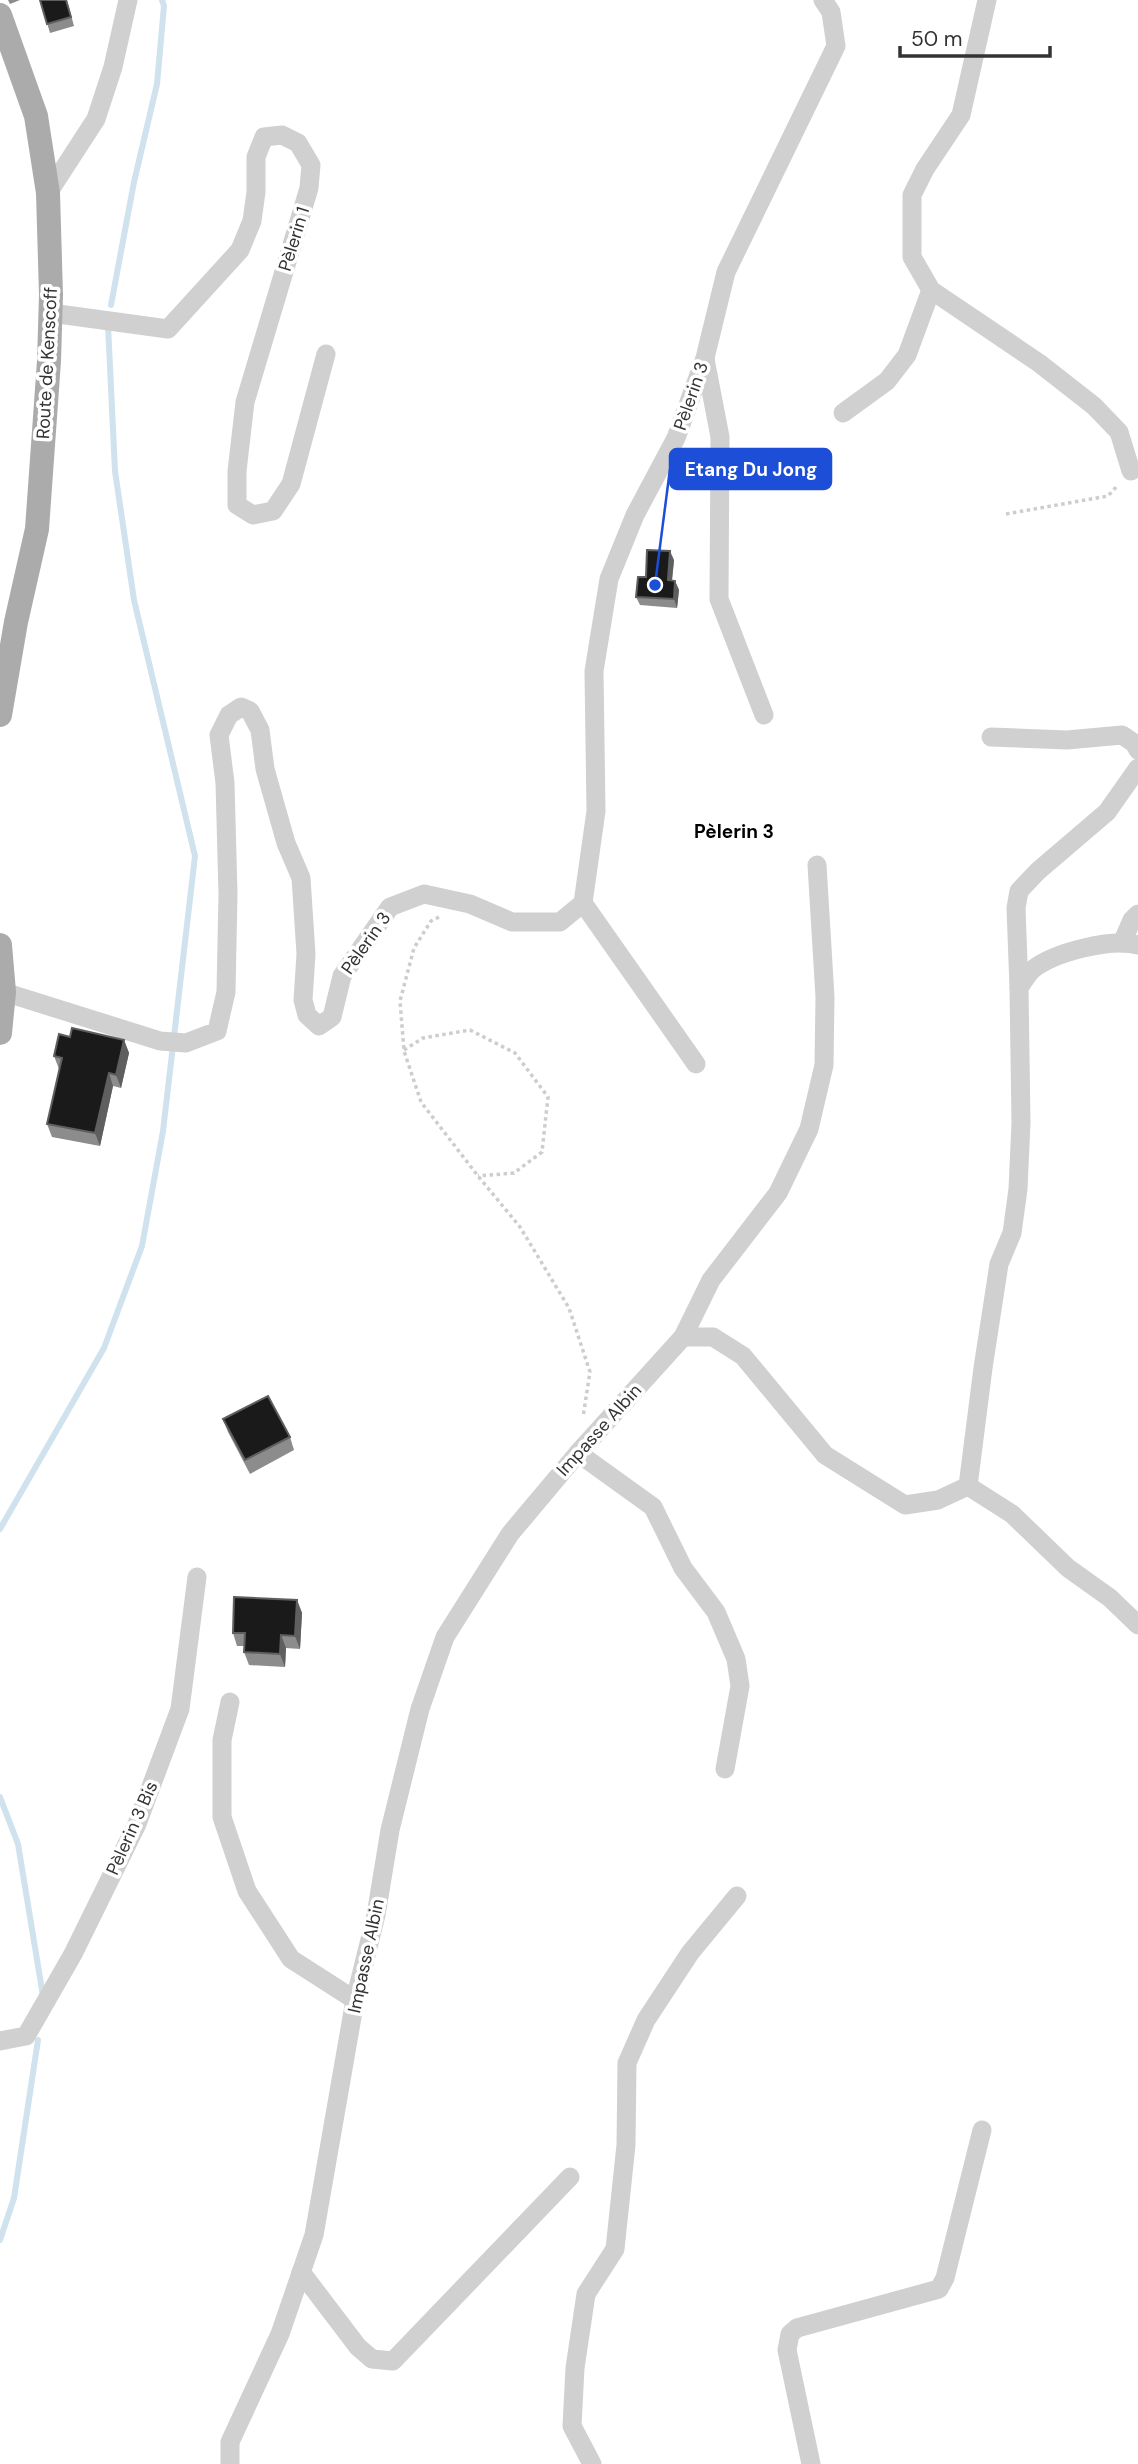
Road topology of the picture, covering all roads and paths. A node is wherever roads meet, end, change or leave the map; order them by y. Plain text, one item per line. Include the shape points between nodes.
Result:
1 (128, 0) edge
2 (823, 0) edge
3 (987, 0) edge
4 (0, 15) edge
5 (48, 193) junction
6 (931, 290) junction
7 (51, 313) junction
8 (326, 354) dead end
9 (705, 358) junction
10 (843, 413) dead end
11 (1131, 471) joint
12 (1006, 514) dead end
13 (0, 715) edge
14 (764, 715) dead end
15 (991, 737) dead end
16 (1138, 750) edge
17 (1138, 768) edge
18 (817, 865) dead end
19 (583, 902) junction
20 (470, 904) junction
21 (1138, 914) edge
22 (1130, 944) edge
23 (0, 945) edge
24 (1019, 988) junction
25 (4, 992) junction
26 (0, 1034) edge
27 (404, 1051) junction
28 (696, 1065) dead end
29 (478, 1176) junction
30 (683, 1337) junction
31 (578, 1453) junction
32 (968, 1486) junction
33 (197, 1577) dead end
34 (1138, 1625) edge
35 (230, 1702) dead end
36 (725, 1769) dead end
37 (737, 1896) dead end
38 (355, 2000) junction
39 (0, 2041) edge
40 (982, 2130) dead end
41 (570, 2177) dead end
42 (301, 2272) junction
43 (230, 2464) edge
44 (592, 2464) edge
45 (810, 2464) edge

1 - 5 street via 96,119
2 - 9 street, Pèlerin 3 via 831,12 836,46 726,272
3 - 6 street via 961,115 912,195 912,257
4 - 5 main road, Route de Kenscoff via 36,116
5 - 7 main road, Route de Kenscoff
6 - 10 street via 907,355 887,381
6 - 11 street via 1094,405 1118,432
7 - 8 street, Pèlerin 1 via 168,329 240,250 252,221 256,157 264,137 282,135 299,143 310,166 309,188 245,402 237,505 253,515 273,510 291,484
7 - 13 main road, Route de Kenscoff via 37,529
9 - 14 street via 720,437 719,599
9 - 19 street, Pèlerin 3 via 676,438 635,515 609,579 594,671 596,811
11 - 12 path via 1108,496
15 - 16 street via 1067,740 1122,735
17 - 24 street via 1107,812 1020,891 1016,908
18 - 30 street, Impasse Albin via 824,1065 809,1129 778,1193 711,1280
19 - 20 street, Pèlerin 3 via 560,922 512,922
19 - 28 street
20 - 25 street, Pèlerin 3 via 424,894 390,907 342,976 332,1017 319,1026 307,1015 303,1000 306,954 301,878 265,769 260,730 250,711 241,707 229,715 219,735 228,894 226,992 217,1031 186,1043 160,1041
20 - 27 path via 430,921 414,948 400,1001
21 - 22 street via 1132,920
22 - 24 street via 1084,948 1044,963 1031,971
23 - 25 main road
24 - 32 street via 1018,1189 1012,1233 999,1264
25 - 26 main road
27 - 29 path via 421,1102
27 - 29 path via 423,1038 470,1030 515,1053 548,1097 542,1152 514,1172
29 - 31 path via 520,1227 569,1308 590,1372
30 - 31 street, Impasse Albin
30 - 32 street via 713,1337 743,1356 825,1455 905,1506 938,1500
31 - 36 street via 653,1507 683,1568 716,1612 736,1659 740,1686
31 - 38 street, Impasse Albin via 510,1534 445,1637 420,1709 393,1816 376,1916
32 - 34 street via 1012,1514 1068,1569 1110,1598
33 - 39 street, Pèlerin 3 Bis via 180,1709 137,1824 73,1954 26,2036
35 - 38 street via 222,1740 222,1817 247,1891 291,1959
37 - 44 street via 690,1953 646,2020 628,2063 626,2145 615,2249 586,2294 575,2368 572,2426
38 - 42 street, Impasse Albin via 314,2235
40 - 45 street via 939,2289 797,2328 790,2334 787,2350
41 - 42 street via 393,2361 372,2359 358,2347
42 - 43 street, Impasse Albin via 280,2334 230,2442

